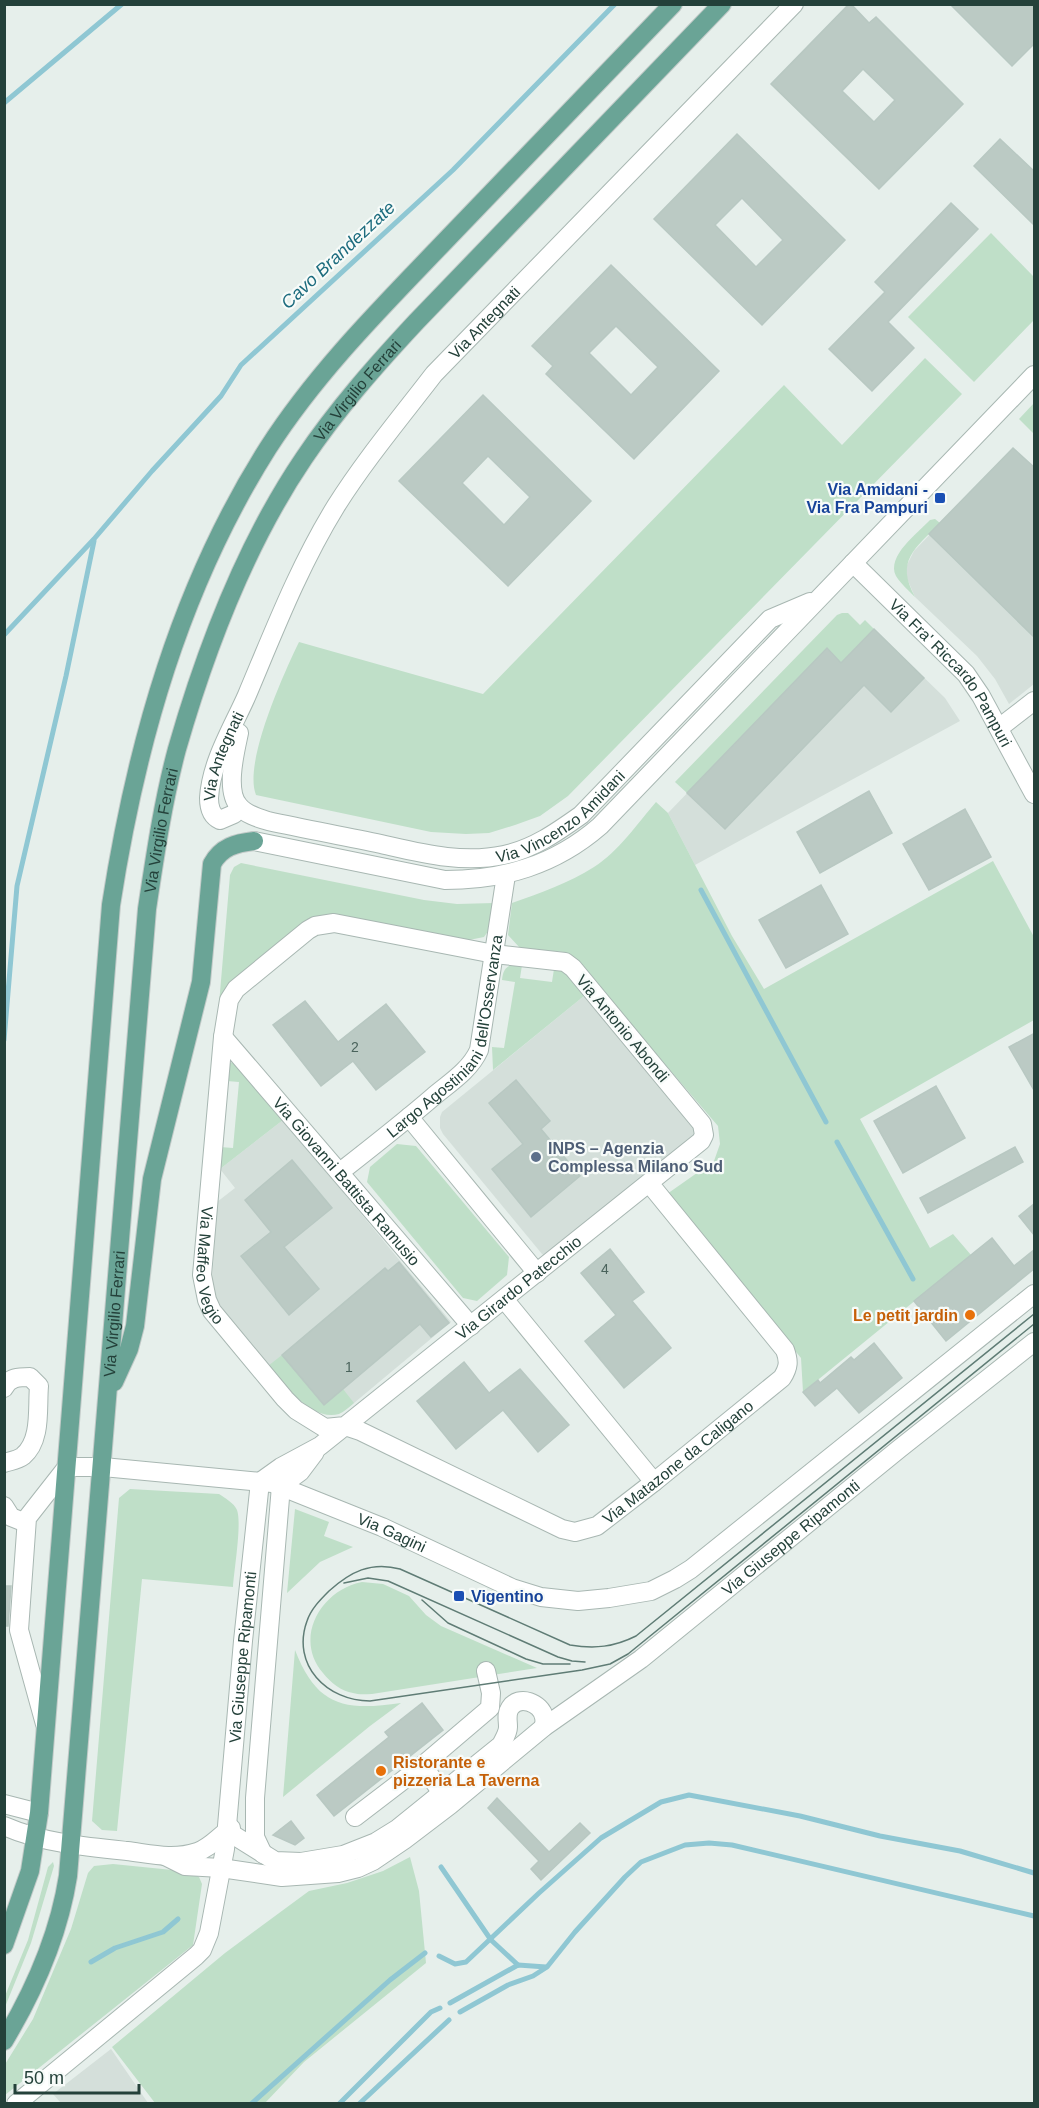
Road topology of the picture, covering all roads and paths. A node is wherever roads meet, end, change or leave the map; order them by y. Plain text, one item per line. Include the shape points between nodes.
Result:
1 (673, 4) edge
2 (722, 4) edge
3 (794, 4) edge
4 (1035, 375) edge
5 (853, 563) junction
6 (817, 599) junction
7 (247, 694) junction
8 (1035, 701) edge
9 (999, 728) junction
10 (1035, 794) edge
11 (239, 807) junction
12 (254, 841) joint
13 (506, 875) junction
14 (494, 954) junction
15 (223, 1037) junction
16 (409, 1117) junction
17 (702, 1124) joint
18 (340, 1172) junction
19 (649, 1183) junction
20 (537, 1273) junction
21 (1035, 1294) edge
22 (504, 1299) junction
23 (471, 1326) junction
24 (1035, 1342) edge
25 (4, 1388) edge
26 (108, 1395) junction
27 (345, 1426) junction
28 (320, 1446) junction
29 (4, 1463) edge
30 (67, 1467) junction
31 (103, 1467) junction
32 (260, 1482) junction
33 (654, 1482) junction
34 (281, 1486) junction
35 (4, 1506) edge
36 (26, 1524) junction
37 (486, 1671) dead end
38 (46, 1726) junction
39 (544, 1727) junction
40 (423, 1765) junction
41 (446, 1799) junction
42 (4, 1804) edge
43 (254, 1812) junction
44 (39, 1813) junction
45 (355, 1817) dead end
46 (4, 1826) edge
47 (227, 1831) junction
48 (36, 1838) junction
49 (72, 1843) junction
50 (263, 1854) junction
51 (165, 1856) junction
52 (221, 1868) junction
53 (4, 1944) edge
54 (4, 2041) edge
55 (16, 2103) edge

1 - 30 main road via 336,357 269,447 206,563 150,717 123,830 111,905
2 - 26 main road, Via Virgilio Ferrari via 375,367 336,414 303,460 253,547 230,598 177,750 147,909
3 - 7 street, Via Antegnati via 434,374 332,513 307,556
4 - 5 street, Via Vincenzo Amidani
5 - 6 street, Via Vincenzo Amidani
5 - 9 street, Via Fra' Riccardo Pampuri via 966,674
6 - 11 street, Via Vincenzo Amidani via 770,619 581,815 531,847 474,859 442,857 268,821
6 - 13 street, Via Vincenzo Amidani via 594,831 551,859
7 - 11 street, Via Antegnati via 231,791
7 - 11 street, Via Antegnati via 219,759 209,796 211,811 220,820
8 - 9 street
9 - 10 street, Via Fra' Riccardo Pampuri
12 - 13 street, Via Vincenzo Amidani via 433,878
12 - 26 main road via 223,849 212,864 201,982 152,1179 135,1326
13 - 14 street, Largo Agostiniani dell'Osservanza
14 - 15 street, Via Antonio Abondi via 334,923 315,926 236,989 229,1000
14 - 16 street, Largo Agostiniani dell'Osservanza via 475,1060
14 - 17 street, Via Antonio Abondi via 560,961 573,968
15 - 18 street, Via Giovanni Battista Ramusio
15 - 27 street, Via Maffeo Vegio via 202,1275 207,1300 212,1311 296,1410 325,1428
16 - 18 street, Largo Agostiniani dell'Osservanza
16 - 20 street
17 - 19 street, Via Girardo Patecchio via 701,1141
18 - 23 street, Via Giovanni Battista Ramusio
19 - 20 street, Via Girardo Patecchio
19 - 33 street, Via Matazone da Caligano via 785,1350 789,1360 782,1378
20 - 22 street, Via Girardo Patecchio
21 - 34 street, Via Gagini via 710,1554 651,1591 578,1600 542,1597 512,1588 382,1527
22 - 23 street, Via Girardo Patecchio
22 - 33 street
23 - 27 street, Via Girardo Patecchio
24 - 39 street, Via Giuseppe Ripamonti via 641,1659
25 - 29 street via 16,1377 30,1377 39,1386 37,1429 30,1448 22,1457
26 - 31 main road, Via Virgilio Ferrari
27 - 28 street, Via Girardo Patecchio
27 - 33 street, Via Matazone da Caligano via 575,1532 597,1526
28 - 32 street, Via Girardo Patecchio
28 - 34 street, Via Girardo Patecchio via 300,1472
30 - 31 street, Via Gagini
30 - 36 street
30 - 38 main road
31 - 32 street, Via Gagini
31 - 49 main road, Via Virgilio Ferrari
32 - 34 street, Via Gagini
32 - 47 street, Via Giuseppe Ripamonti
34 - 43 street, Via Giuseppe Ripamonti
35 - 36 street via 11,1516
36 - 38 street via 19,1630
37 - 40 street via 490,1708
38 - 44 main road
39 - 41 street, Via Giuseppe Ripamonti
39 - 41 street, Via Giuseppe Ripamonti via 538,1707 519,1701 511,1706 501,1745
40 - 41 street
40 - 45 street
41 - 50 street, Via Giuseppe Ripamonti via 376,1842 343,1855 301,1862 275,1861
41 - 52 street, Via Giuseppe Ripamonti via 388,1852 358,1868 282,1877
42 - 44 street
43 - 47 street, Via Giuseppe Ripamonti
43 - 50 street, Via Giuseppe Ripamonti via 255,1837
44 - 48 main road
46 - 48 street, Via Giuseppe Ripamonti
47 - 50 street, Via Giuseppe Ripamonti
47 - 51 street, Via Giuseppe Ripamonti via 198,1852
47 - 52 street, Via Giuseppe Ripamonti
48 - 49 street, Via Giuseppe Ripamonti
48 - 53 main road via 27,1883
49 - 51 street, Via Giuseppe Ripamonti
49 - 54 main road via 64,1895 48,1947 25,2004
51 - 52 street, Via Giuseppe Ripamonti via 185,1866
52 - 55 street, Via Giuseppe Ripamonti via 202,1950

